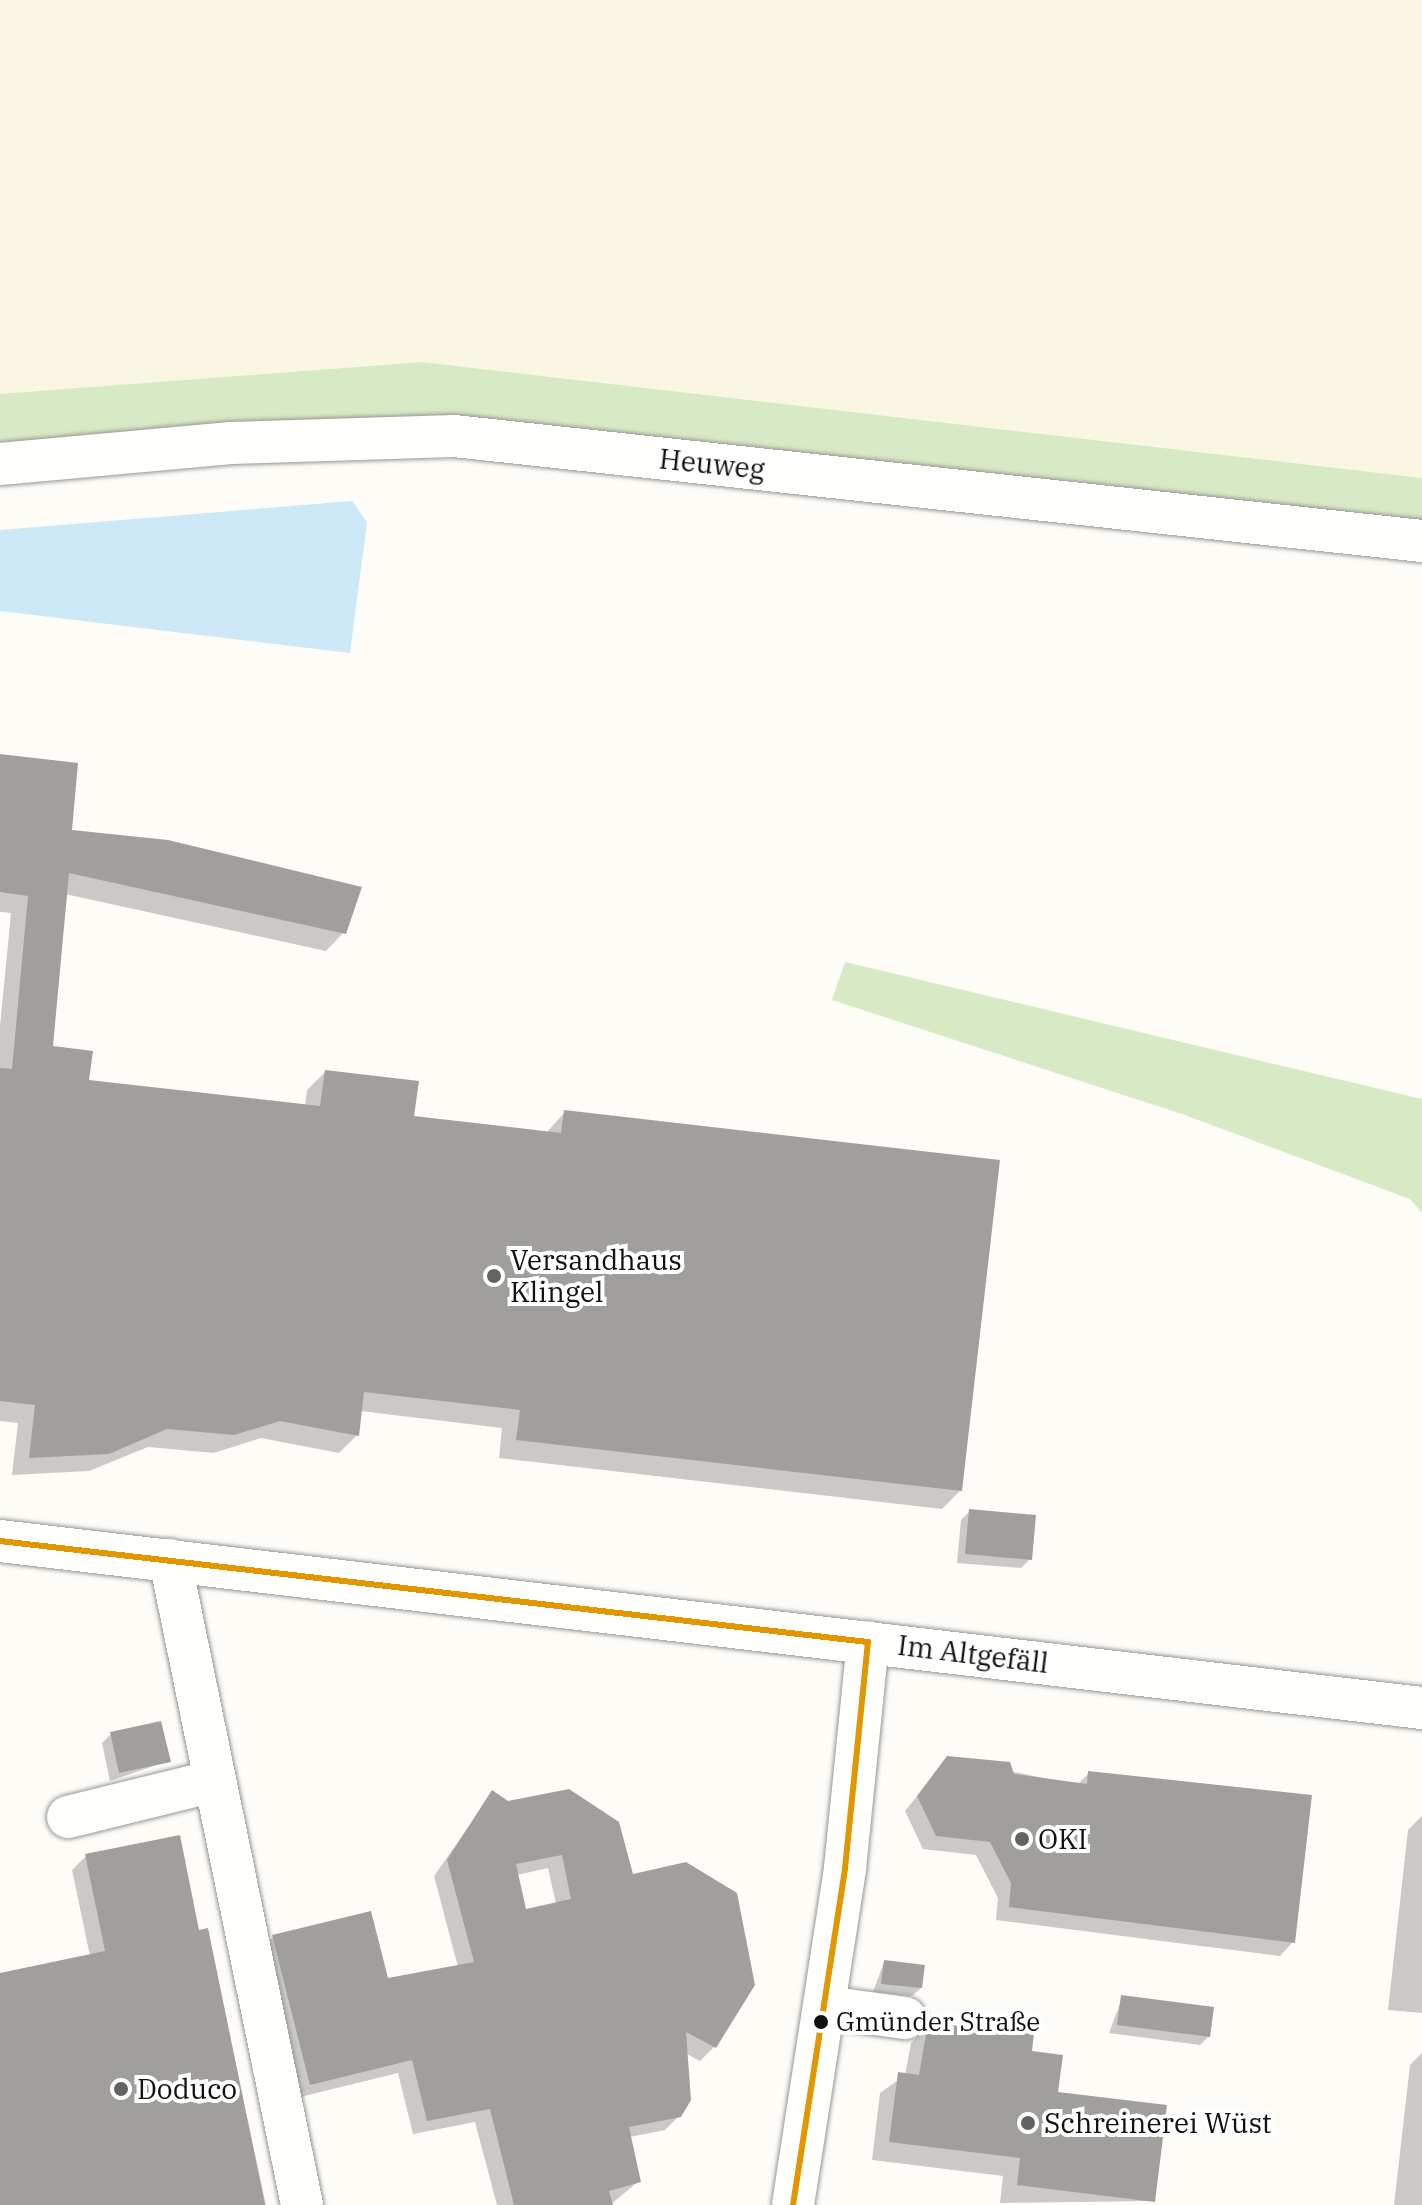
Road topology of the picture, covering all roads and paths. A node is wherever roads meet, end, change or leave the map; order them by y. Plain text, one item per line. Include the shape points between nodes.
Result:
1 (0, 464) edge
2 (1422, 541) edge
3 (0, 1541) edge
4 (170, 1560) junction
5 (868, 1642) junction
6 (1422, 1708) edge
7 (215, 1781) junction
8 (68, 1817) dead end
9 (825, 2007) junction
10 (905, 2018) dead end
11 (302, 2205) edge
12 (793, 2205) edge

1 - 2 street, Heuweg via 231,443 454,436
3 - 4 street, Im Altgefäll
4 - 5 street, Im Altgefäll
4 - 7 street
5 - 6 street, Im Altgefäll
5 - 9 street
7 - 8 street
7 - 11 street
9 - 10 street
9 - 12 street

